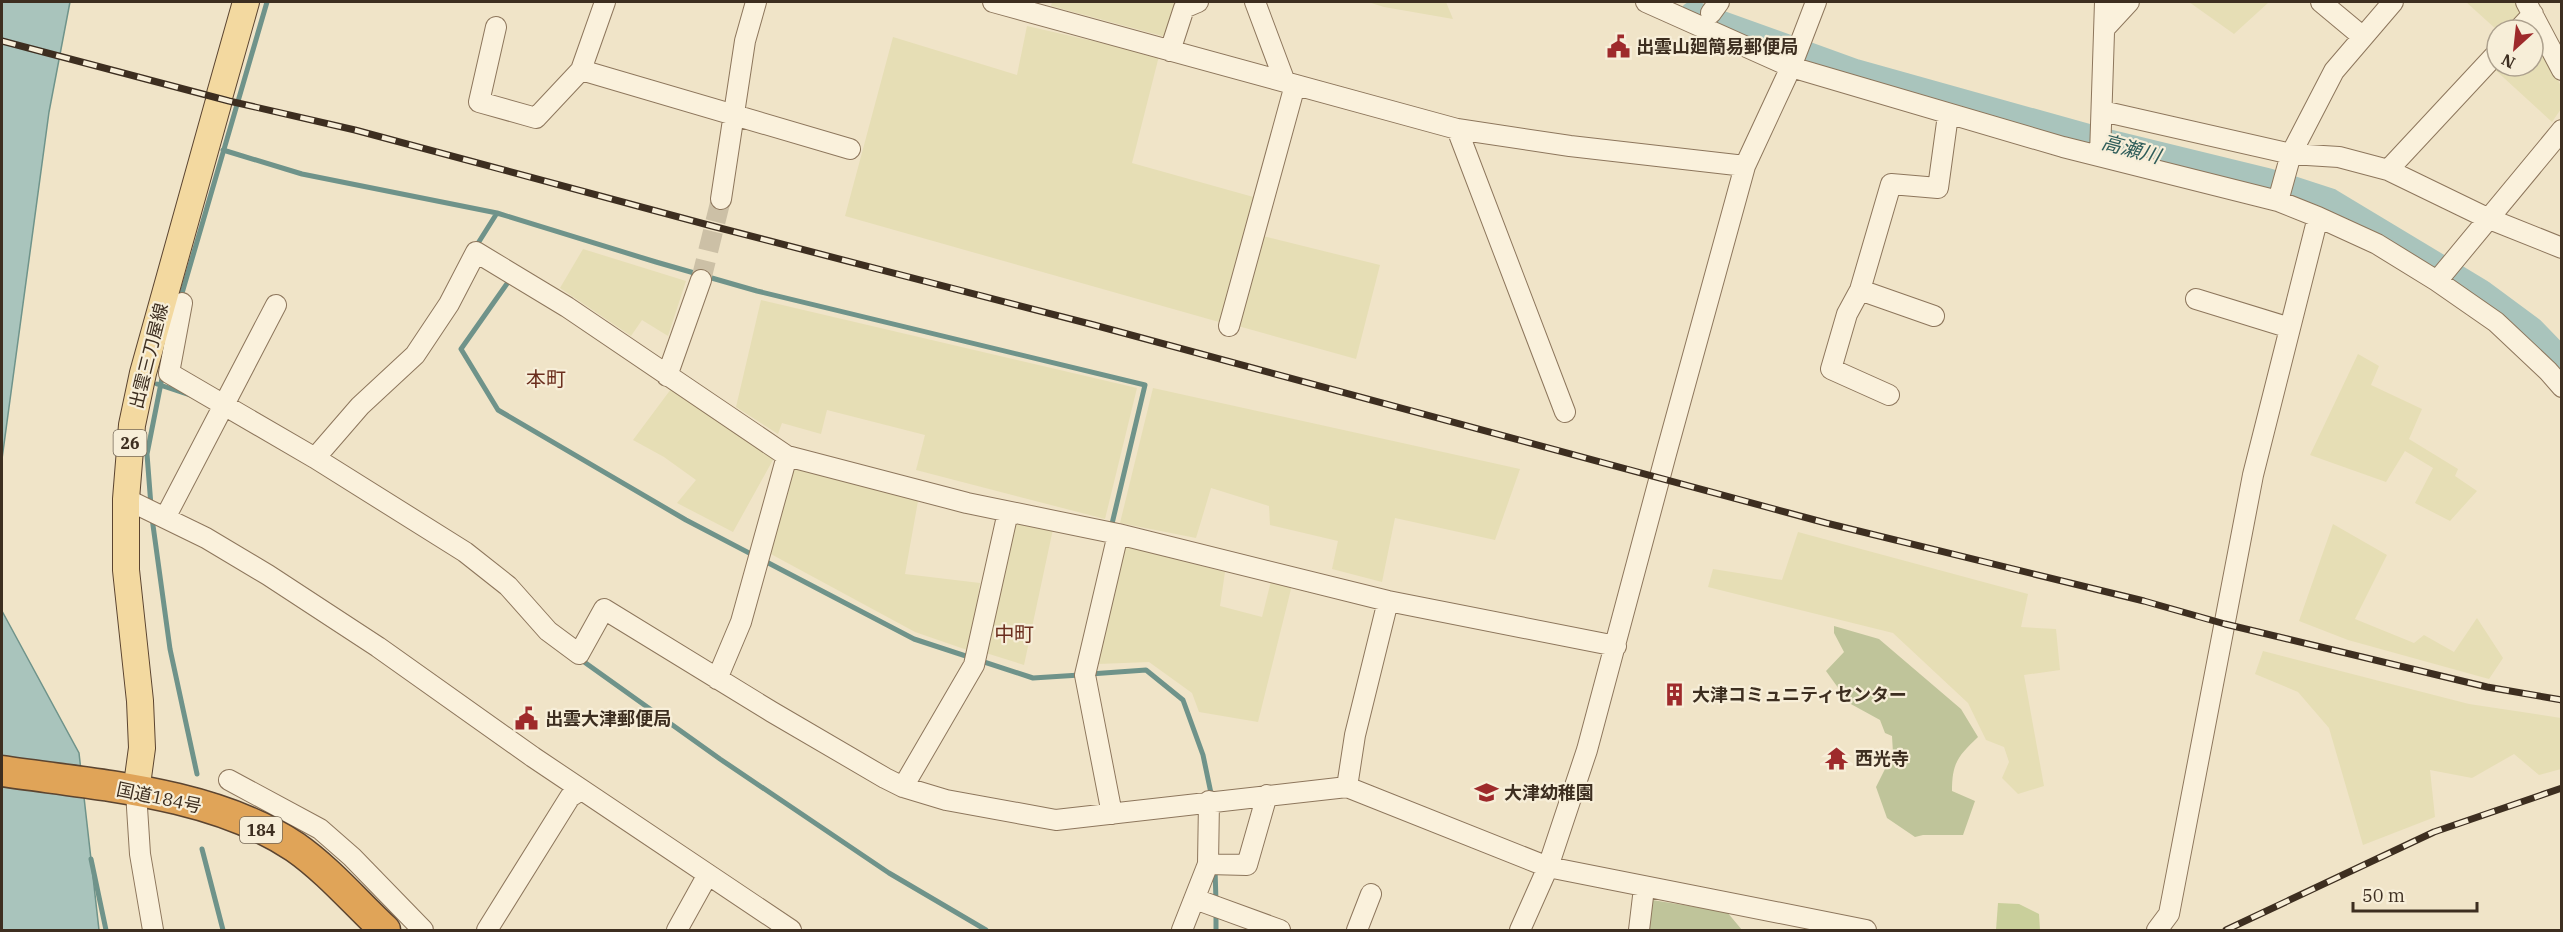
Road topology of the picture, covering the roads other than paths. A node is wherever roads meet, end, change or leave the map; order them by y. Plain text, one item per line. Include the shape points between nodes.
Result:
1 (246, 2) edge
2 (605, 2) edge
3 (756, 2) edge
4 (993, 2) edge
5 (1198, 2) edge
6 (1255, 2) edge
7 (1646, 2) edge
8 (1816, 2) edge
9 (2105, 2) edge
10 (2129, 2) edge
11 (2320, 2) edge
12 (2393, 2) edge
13 (1037, 7) edge
14 (2529, 8) edge
15 (496, 27) dead end
16 (2105, 28) junction
17 (2362, 37) junction
18 (1170, 51) junction
19 (2485, 66) edge
20 (1791, 67) junction
21 (581, 70) junction
22 (2562, 70) edge
23 (1290, 83) junction
24 (2102, 111) junction
25 (1948, 115) junction
26 (734, 117) junction
27 (1457, 129) junction
28 (2562, 130) edge
29 (850, 149) dead end
30 (2291, 154) junction
31 (2100, 155) junction
32 (1745, 166) junction
33 (2388, 170) junction
34 (722, 199) tunnel mouth
35 (2278, 201) junction
36 (2318, 217) junction
37 (2487, 218) junction
38 (2562, 248) edge
39 (701, 280) tunnel mouth
40 (2437, 281) junction
41 (1860, 290) junction
42 (2196, 299) dead end
43 (182, 303) dead end
44 (276, 305) dead end
45 (1934, 316) dead end
46 (1229, 326) dead end
47 (2290, 328) junction
48 (667, 376) junction
49 (2562, 387) edge
50 (1889, 395) dead end
51 (225, 405) junction
52 (1565, 412) dead end
53 (787, 456) junction
54 (315, 458) junction
55 (126, 500) junction
56 (1008, 512) junction
57 (165, 518) junction
58 (1118, 534) junction
59 (1389, 601) junction
60 (1616, 646) junction
61 (717, 679) junction
62 (2, 771) edge
63 (229, 780) dead end
64 (903, 787) junction
65 (1347, 787) junction
66 (581, 790) junction
67 (136, 792) junction
68 (1268, 795) junction
69 (1209, 801) junction
70 (1112, 814) junction
71 (1209, 864) junction
72 (1548, 867) junction
73 (707, 876) junction
74 (1644, 888) junction
75 (1371, 894) dead end
76 (1195, 899) junction
77 (153, 930) edge
78 (385, 930) edge
79 (423, 930) edge
80 (488, 930) edge
81 (677, 930) edge
82 (791, 930) edge
83 (1182, 930) edge
84 (1280, 930) edge
85 (1357, 930) edge
86 (1520, 930) edge
87 (1640, 930) edge
88 (1866, 930) edge
89 (2157, 930) edge

1 - 55 main road, 出雲三刀屋線 / 26 via 143,373 132,425
2 - 21 street
3 - 26 street via 745,41
4 - 13 street
5 - 18 street via 1184,8
6 - 23 street
7 - 20 street
8 - 20 street
9 - 16 street
10 - 16 street
11 - 17 street
12 - 17 street
13 - 18 street
14 - 22 street
15 - 21 street via 479,102 536,118
16 - 24 street
17 - 30 street via 2334,71
18 - 23 street
19 - 33 street
20 - 25 street
20 - 32 street
21 - 26 street
23 - 27 street
23 - 46 street
24 - 30 street
24 - 31 street
25 - 31 street
25 - 41 street via 1938,188 1891,184
26 - 29 street
26 - 34 street
27 - 32 street
27 - 52 street
28 - 37 street
30 - 33 street via 2339,157
30 - 35 street
31 - 35 street
32 - 60 street
33 - 37 street
35 - 36 street
36 - 40 street via 2378,244
36 - 47 street
37 - 38 street
37 - 40 street
39 - 48 street
40 - 49 street via 2496,322
41 - 45 street
41 - 50 street via 1847,314 1831,369
42 - 47 street
43 - 51 street via 170,373
44 - 51 street
47 - 89 street via 2253,476 2169,914
48 - 53 street
48 - 54 street via 567,307 476,252 449,304 415,355 360,405
51 - 54 street
51 - 57 street
53 - 56 street
53 - 61 street via 741,622
54 - 61 street via 465,552 508,586 548,631 579,654 604,609
55 - 57 street
55 - 67 main road, 出雲三刀屋線 / 26 via 126,570 141,712 142,748
56 - 58 street
56 - 64 street via 974,665
57 - 66 street via 206,538 328,614
58 - 59 street
58 - 70 street via 1085,675
59 - 60 street
59 - 65 street via 1355,735
60 - 72 street
61 - 64 street
62 - 67 highway, 国道184号 / 184
63 - 79 street via 320,829
64 - 70 street via 980,807 1056,820
65 - 68 street
65 - 72 street
66 - 73 street
66 - 80 street via 570,797
67 - 77 street via 140,854
67 - 78 highway, 国道184号 / 184 via 193,802 239,819 292,846
68 - 69 street
68 - 71 street via 1247,865
69 - 70 street
69 - 71 street
71 - 76 street
72 - 74 street
72 - 86 street
73 - 81 street
73 - 82 street
74 - 87 street
74 - 88 street
75 - 85 street
76 - 83 street
76 - 84 street

